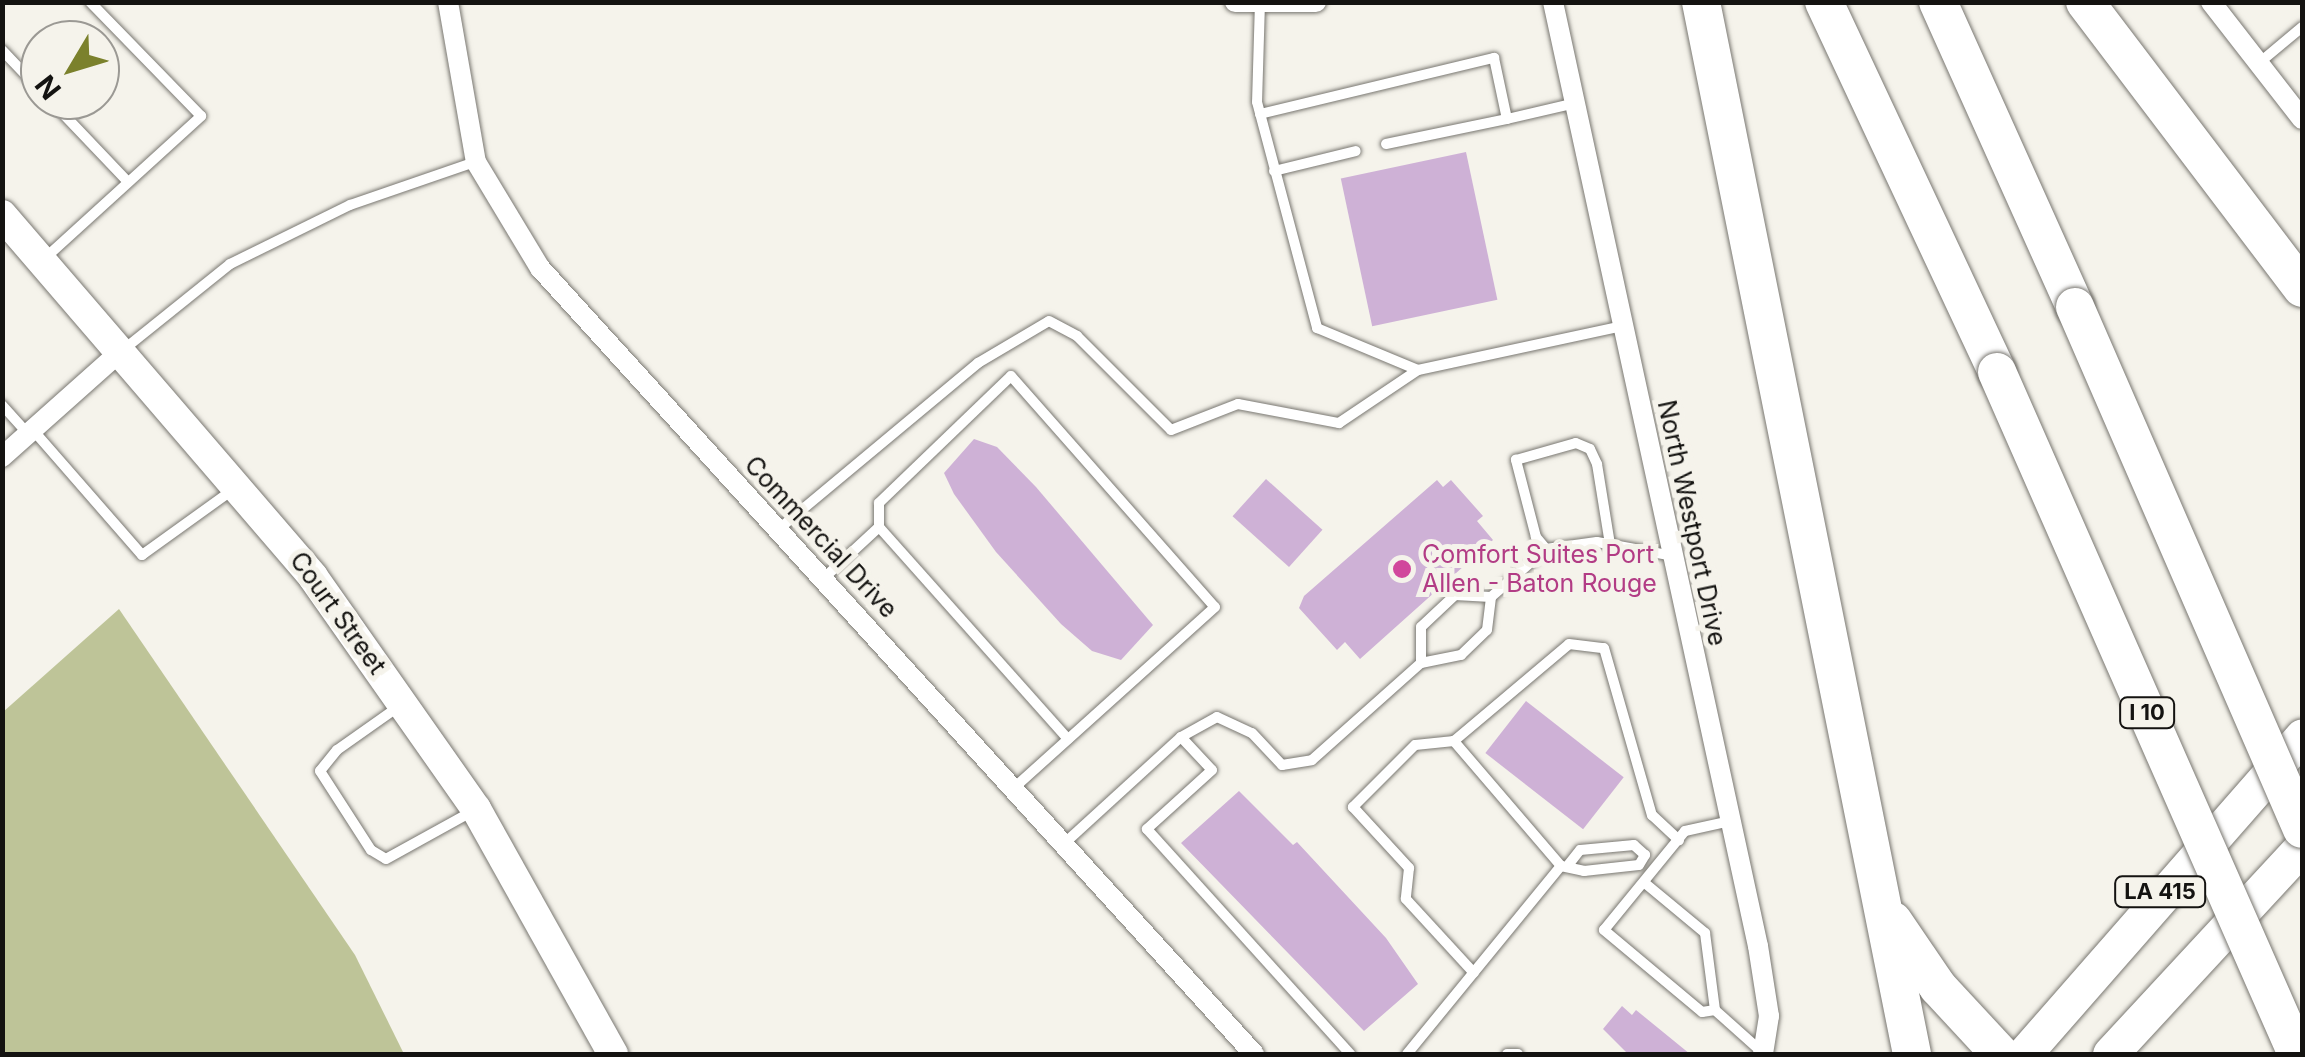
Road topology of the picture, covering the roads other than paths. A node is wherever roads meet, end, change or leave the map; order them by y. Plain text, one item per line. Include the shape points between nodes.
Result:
1 (90, 2) edge
2 (448, 2) edge
3 (1235, 2) edge
4 (1316, 2) edge
5 (1553, 2) edge
6 (1700, 2) edge
7 (1824, 2) edge
8 (1938, 2) edge
9 (2084, 2) edge
10 (2211, 2) edge
11 (1260, 3) edge
12 (2302, 26) edge
13 (2, 50) edge
14 (2259, 63) junction
15 (20, 69) edge
16 (1575, 103) junction
17 (1260, 114) junction
18 (1507, 119) junction
19 (2302, 119) edge
20 (69, 120) edge
21 (1386, 144) dead end
22 (1356, 151) dead end
23 (476, 162) junction
24 (1274, 172) junction
25 (128, 182) junction
26 (2, 215) edge
27 (42, 260) junction
28 (2302, 288) edge
29 (1624, 326) junction
30 (121, 351) junction
31 (1418, 370) junction
32 (2, 404) edge
33 (30, 432) junction
34 (2, 457) edge
35 (239, 485) junction
36 (878, 527) junction
37 (780, 528) junction
38 (1610, 544) junction
39 (1546, 550) junction
40 (1673, 556) junction
41 (825, 577) junction
42 (1491, 597) junction
43 (1421, 664) junction
44 (403, 704) junction
45 (2302, 736) edge
46 (1181, 737) junction
47 (1068, 739) junction
48 (1454, 741) junction
49 (1016, 786) junction
50 (476, 810) junction
51 (1731, 821) junction
52 (2302, 829) edge
53 (1679, 840) junction
54 (1067, 841) junction
55 (2302, 847) edge
56 (1644, 856) junction
57 (1666, 856) junction
58 (1565, 865) junction
59 (1646, 884) junction
60 (1889, 915) junction
61 (1474, 973) junction
62 (1715, 1010) junction
63 (614, 1054) edge
64 (1254, 1054) edge
65 (1350, 1054) edge
66 (1407, 1054) edge
67 (1507, 1054) edge
68 (1518, 1054) edge
69 (1764, 1054) edge
70 (1912, 1054) edge
71 (2000, 1054) edge
72 (2024, 1054) edge
73 (2110, 1054) edge
74 (2297, 1054) edge

1 - 25 lane via 201,116
2 - 23 street, Commercial Drive
3 - 11 street
4 - 11 street
5 - 16 street, North Westport Drive
6 - 60 highway
7 - 74 highway, I 10, bridge via 1997,372
8 - 52 highway, bridge
9 - 28 highway
10 - 14 street
11 - 17 lane
12 - 14 lane
13 - 15 lane
14 - 19 street
16 - 18 lane
16 - 29 street, North Westport Drive
17 - 18 lane via 1494,58
17 - 24 lane
18 - 21 lane
20 - 25 lane
22 - 24 lane
23 - 30 lane via 350,206 230,264
23 - 37 street, Commercial Drive via 540,268
24 - 31 lane via 1317,328
25 - 27 lane
26 - 27 main road, Court Street
27 - 30 main road, Court Street
29 - 31 lane
29 - 40 street, North Westport Drive
30 - 33 street
30 - 35 main road, Court Street
31 - 37 lane via 1340,423 1238,404 1171,430 1077,336 1049,321 978,364
32 - 33 lane
33 - 34 street
33 - 35 lane via 142,555
35 - 44 main road, Court Street
36 - 41 lane
36 - 47 lane
36 - 47 lane via 880,502 1011,376 1215,607
37 - 41 street, Commercial Drive
38 - 39 lane
38 - 39 lane via 1597,464 1590,449 1576,443 1516,460 1536,537
38 - 40 lane
39 - 42 lane
40 - 51 street, North Westport Drive
41 - 49 street, Commercial Drive
42 - 43 lane via 1486,630 1461,655
42 - 43 lane via 1455,595 1421,626
43 - 46 lane via 1312,760 1282,765 1252,733 1216,716
44 - 50 main road, Court Street
44 - 50 lane via 337,750 320,771 326,786 371,850 386,860
45 - 72 highway, LA 415
46 - 54 lane
46 - 65 lane via 1212,770 1147,829
47 - 49 lane
48 - 53 lane via 1569,644 1604,648 1652,815
48 - 58 lane
48 - 61 lane via 1415,745 1353,807 1409,868 1406,899
49 - 54 street, Commercial Drive
50 - 63 main road, Court Street
51 - 53 lane via 1685,832
51 - 69 street, North Westport Drive via 1770,1016
53 - 57 lane
54 - 64 street, Commercial Drive
55 - 73 highway, LA 415
56 - 57 lane
56 - 58 lane via 1638,865 1584,871
56 - 58 lane via 1634,845 1580,850
57 - 59 lane
58 - 61 lane
59 - 62 lane via 1705,933
59 - 62 lane via 1604,930 1702,1012
60 - 70 highway
60 - 71 highway via 1938,987
61 - 66 lane
62 - 69 lane
67 - 68 lane

